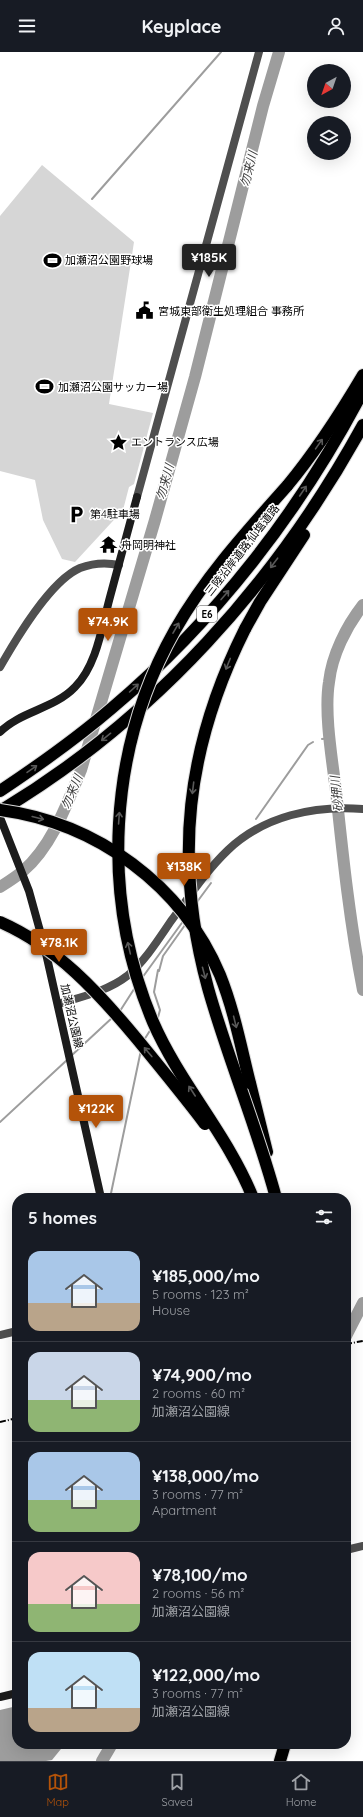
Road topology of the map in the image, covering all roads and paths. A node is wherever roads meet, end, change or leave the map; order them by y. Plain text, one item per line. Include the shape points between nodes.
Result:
1 (259, 52) edge
2 (363, 375) edge
3 (363, 391) edge
4 (363, 425) edge
5 (363, 433) edge
6 (137, 497) joint
7 (119, 565) junction
8 (0, 667) edge
9 (0, 732) edge
10 (0, 791) edge
11 (363, 809) edge
12 (0, 814) edge
13 (0, 922) edge
14 (58, 1004) junction
15 (100, 1193) edge
16 (249, 1193) edge
17 (250, 1193) edge
18 (276, 1193) edge
19 (277, 1193) edge
20 (12, 1333) edge
21 (0, 1335) edge
22 (363, 1546) edge
23 (351, 1549) edge
24 (12, 1694) edge
25 (0, 1697) edge
26 (284, 1749) edge
27 (280, 1761) edge

1 - 6 street
17 -> 2 highway, bridge via 237,1162 168,1051 154,1023 134,967 121,906 119,874 119,831 125,770 143,699 174,631 217,567 308,460
10 -> 3 highway, 三陸沿岸道路;仙塩道路 / E6, bridge via 53,755 113,707 149,675 206,616 251,563 298,499
4 -> 12 highway, E6, bridge via 298,530 253,591 216,634 124,722
5 -> 18 highway, bridge via 338,479 260,602 232,655 220,684 201,747 190,812 191,905 201,961 217,1018
6 - 7 main road
7 - 8 street via 92,564 70,574 28,621
7 - 9 main road via 96,647 83,679 60,700 17,720
11 - 14 street via 327,807 297,813 272,821 244,838 228,850 205,875 144,958 128,975 113,985
12 - 14 main road, 加瀬沼公園線 via 26,883 46,948
12 -> 19 highway, bridge via 28,815 63,825 111,849 153,880 190,922 211,957 227,995
16 -> 13 highway, bridge via 205,1125 156,1062 96,992 57,956
14 - 15 main road, 加瀬沼公園線
20 - 21 street
22 - 23 street
24 - 25 main road
26 - 27 highway

